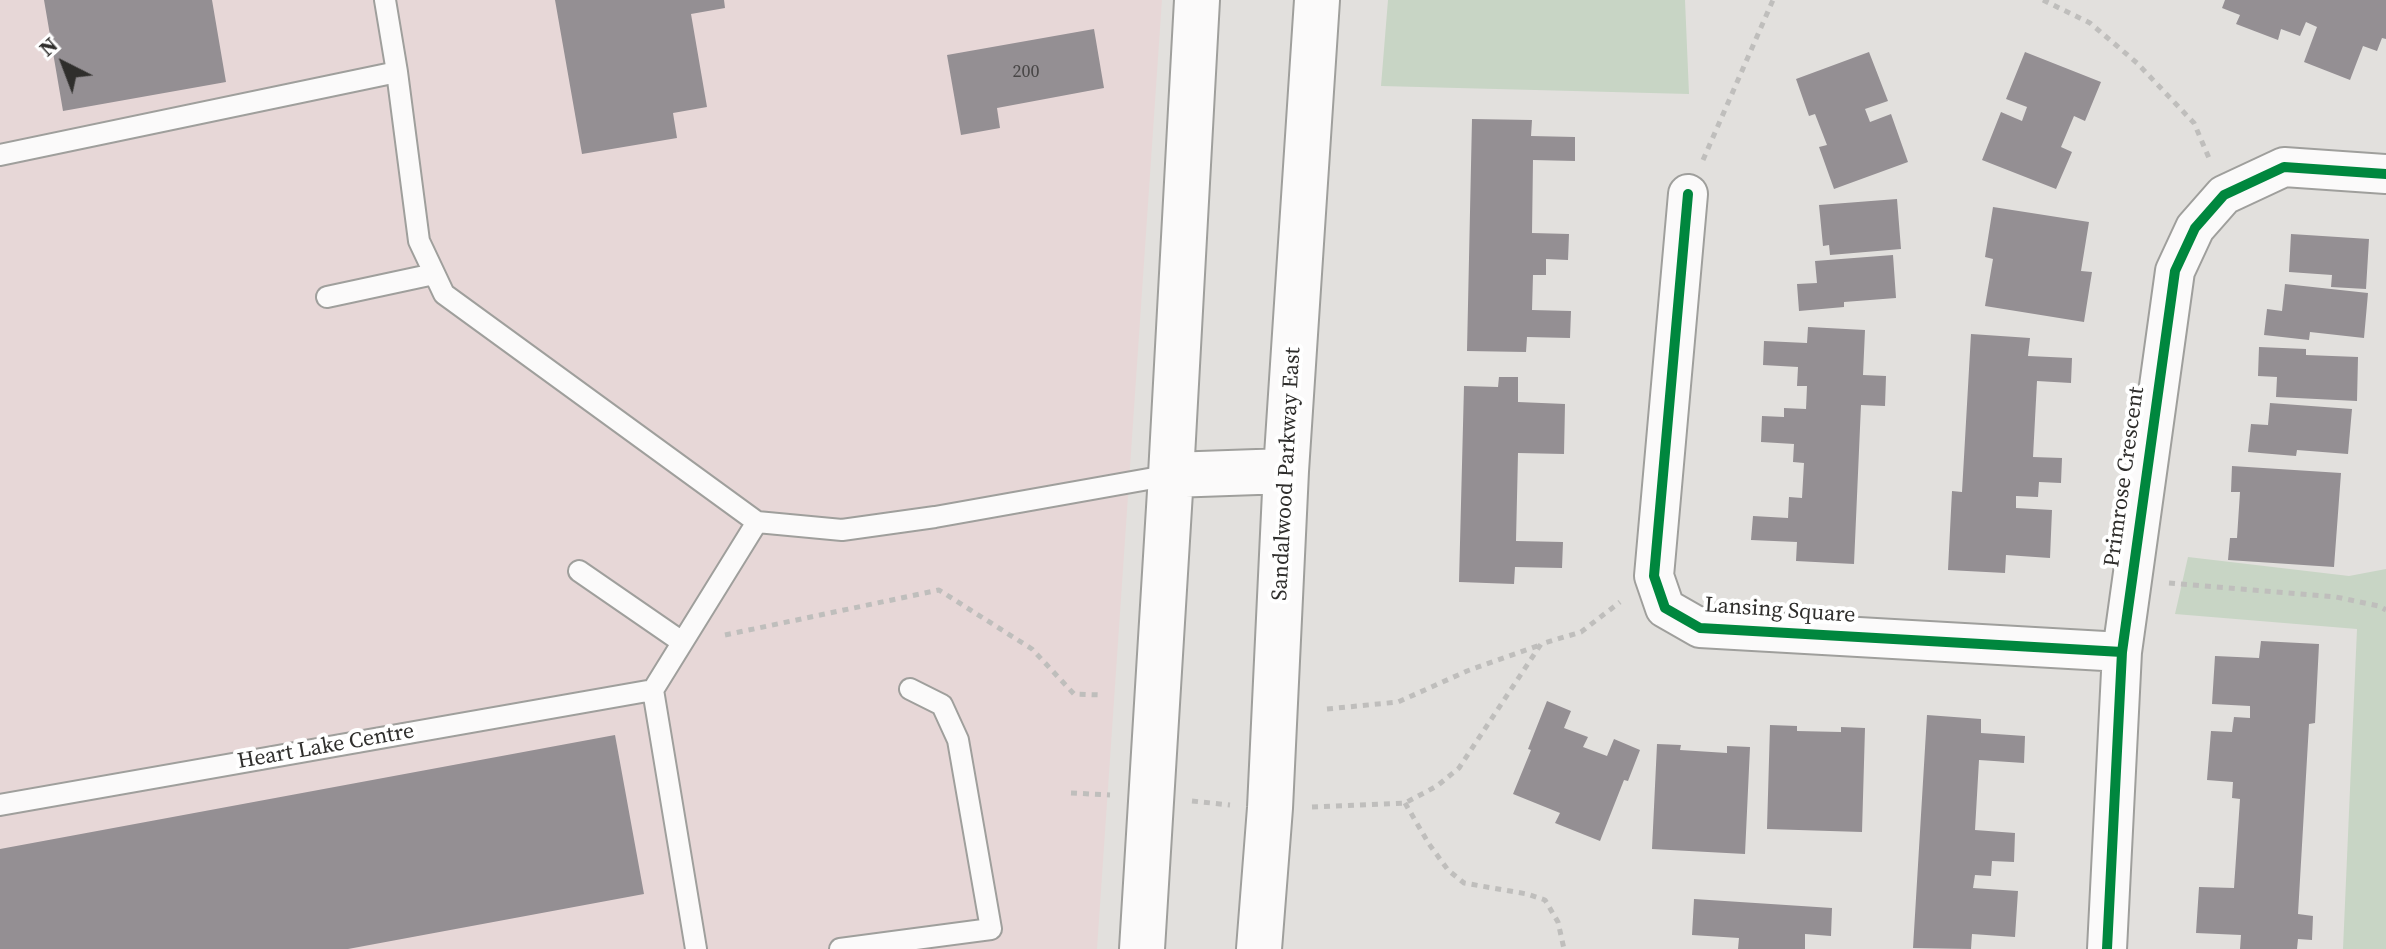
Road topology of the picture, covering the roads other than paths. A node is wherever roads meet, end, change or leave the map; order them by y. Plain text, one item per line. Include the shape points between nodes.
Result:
1 (385, 0) edge
2 (1197, 0) edge
3 (1317, 0) edge
4 (397, 72) junction
5 (0, 155) edge
6 (2386, 174) edge
7 (1688, 194) road end
8 (434, 274) junction
9 (327, 297) dead end
10 (1286, 471) junction
11 (1171, 475) junction
12 (757, 522) junction
13 (579, 571) dead end
14 (682, 642) junction
15 (2122, 652) junction
16 (910, 689) dead end
17 (653, 690) junction
18 (0, 805) edge
19 (696, 949) edge
20 (840, 949) edge
21 (1142, 949) edge
22 (1259, 949) edge
23 (2107, 949) edge

1 - 4 lane
2 - 11 main road
3 - 10 main road, Sandalwood Parkway East
4 - 5 lane
4 - 8 lane via 419,241
6 - 15 street, Primrose Crescent via 2284,167 2224,195 2195,228 2175,271
7 - 15 street, Lansing Square via 1654,576 1665,608 1700,628
8 - 9 lane
8 - 12 lane via 444,294
10 - 11 main road
10 - 22 main road, Sandalwood Parkway East
11 - 12 lane via 842,530
11 - 21 main road
12 - 14 lane
13 - 14 lane
14 - 17 lane
15 - 23 street, Primrose Crescent
16 - 20 lane via 942,705 958,740 991,929
17 - 18 lane, Heart Lake Centre
17 - 19 lane

